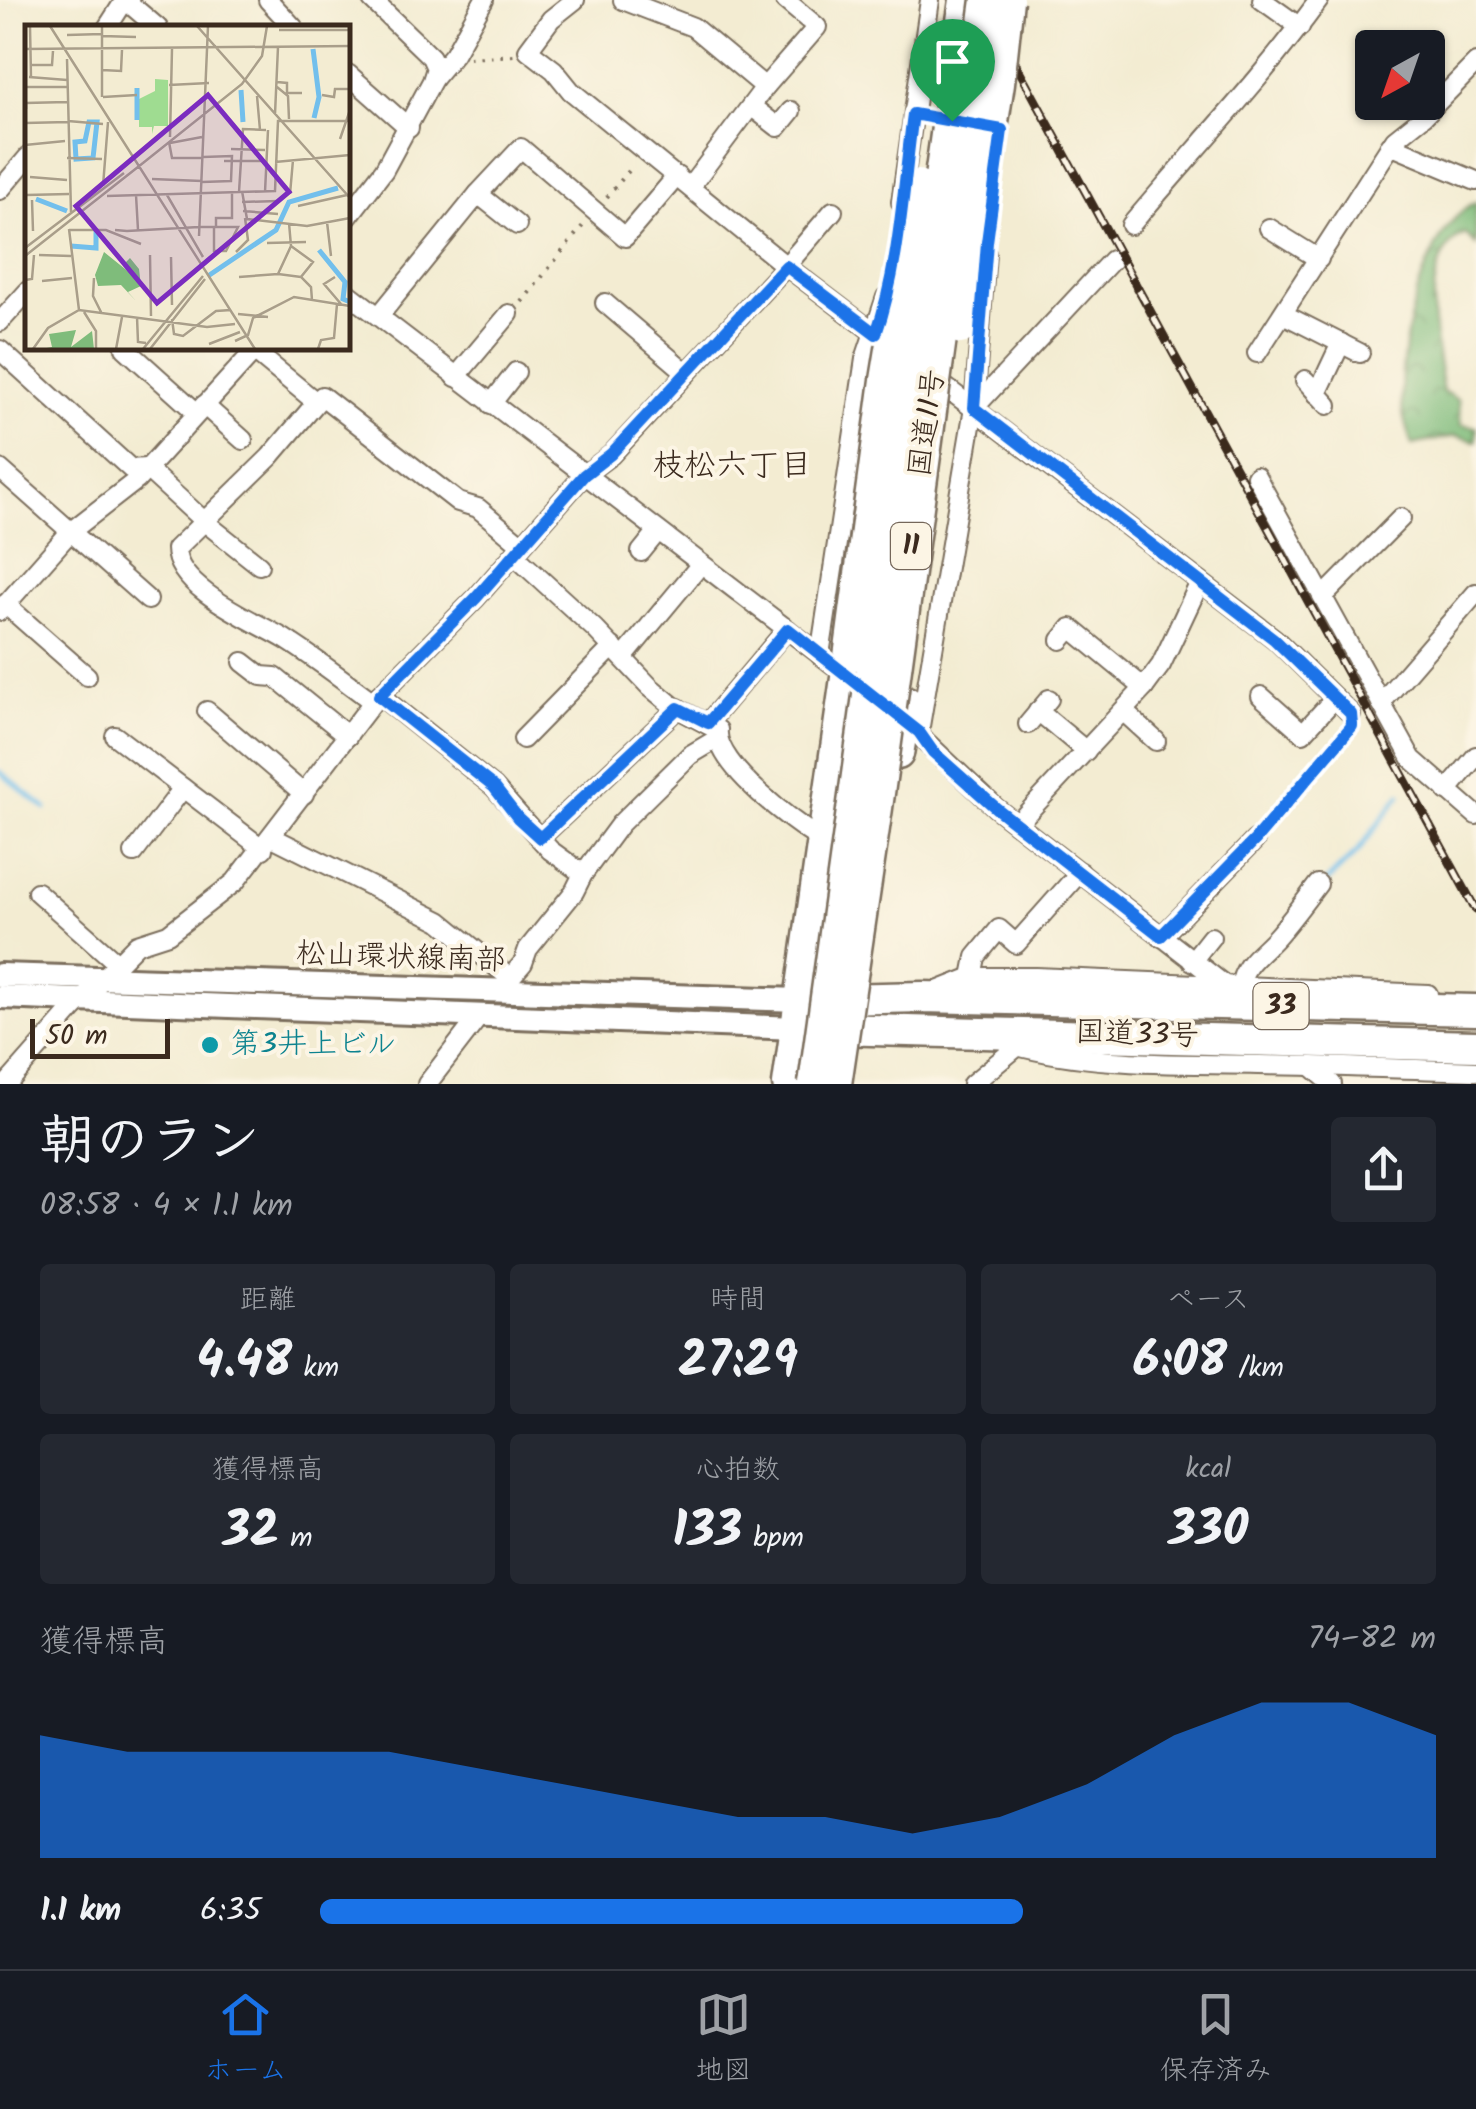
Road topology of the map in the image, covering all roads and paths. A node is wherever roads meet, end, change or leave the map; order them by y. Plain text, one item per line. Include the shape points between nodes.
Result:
1 (125, 0) edge
2 (268, 0) edge
3 (484, 0) edge
4 (575, 0) edge
5 (623, 0) edge
6 (785, 0) edge
7 (930, 0) edge
8 (948, 0) edge
9 (965, 0) edge
10 (987, 0) edge
11 (1008, 0) edge
12 (1022, 0) edge
13 (1262, 0) edge
14 (1319, 0) edge
15 (383, 4) edge
16 (109, 25) edge
17 (154, 25) edge
18 (291, 25) edge
19 (1300, 27) junction
20 (1019, 35) dead end
21 (528, 50) junction
22 (454, 54) junction
23 (1475, 67) edge
24 (350, 76) edge
25 (1009, 80) dead end
26 (432, 81) junction
27 (765, 87) junction
28 (751, 106) junction
29 (791, 111) dead end
30 (913, 114) junction
31 (409, 128) junction
32 (1002, 130) junction
33 (1390, 145) junction
34 (645, 150) junction
35 (25, 160) edge
36 (3, 180) edge
37 (1476, 181) edge
38 (684, 182) junction
39 (350, 187) edge
40 (478, 194) junction
41 (363, 198) junction
42 (834, 210) dead end
43 (594, 212) junction
44 (350, 214) edge
45 (518, 225) dead end
46 (1131, 225) dead end
47 (1269, 228) dead end
48 (1319, 259) junction
49 (1112, 260) dead end
50 (786, 266) junction
51 (25, 293) edge
52 (350, 295) edge
53 (4, 309) edge
54 (606, 312) dead end
55 (509, 314) joint
56 (1283, 314) junction
57 (379, 316) junction
58 (876, 334) junction
59 (1341, 343) junction
60 (0, 350) edge
61 (127, 350) edge
62 (254, 350) edge
63 (256, 350) edge
64 (1257, 353) dead end
65 (1360, 353) dead end
66 (516, 372) dead end
67 (687, 373) junction
68 (456, 377) junction
69 (1317, 393) dead end
70 (316, 402) junction
71 (490, 404) junction
72 (974, 408) junction
73 (200, 409) junction
74 (244, 440) dead end
75 (146, 468) junction
76 (0, 469) edge
77 (584, 475) junction
78 (1256, 476) dead end
79 (1402, 518) dead end
80 (206, 523) junction
81 (70, 532) junction
82 (658, 532) junction
83 (518, 550) junction
84 (641, 552) dead end
85 (701, 564) junction
86 (259, 565) dead end
87 (1200, 582) junction
88 (1476, 593) edge
89 (1323, 597) junction
90 (4, 599) edge
91 (148, 600) dead end
92 (788, 629) junction
93 (1061, 640) dead end
94 (618, 653) junction
95 (244, 662) dead end
96 (839, 662) junction
97 (87, 676) dead end
98 (1144, 688) junction
99 (1260, 696) dead end
100 (1334, 698) junction
101 (376, 699) junction
102 (1381, 704) junction
103 (678, 708) junction
104 (207, 711) dead end
105 (1123, 711) junction
106 (1038, 712) dead end
107 (1351, 714) joint
108 (908, 721) junction
109 (842, 724) junction
110 (712, 731) junction
111 (115, 736) dead end
112 (348, 736) junction
113 (522, 739) dead end
114 (1156, 740) dead end
115 (1086, 751) junction
116 (1476, 756) edge
117 (183, 788) junction
118 (1448, 791) junction
119 (304, 794) junction
120 (1476, 815) edge
121 (1018, 824) junction
122 (540, 838) junction
123 (1255, 840) joint
124 (824, 842) junction
125 (267, 843) junction
126 (134, 853) dead end
127 (1080, 872) junction
128 (583, 874) junction
129 (1318, 884) dead end
130 (38, 892) dead end
131 (1161, 936) junction
132 (1211, 937) dead end
133 (1192, 961) junction
134 (110, 971) junction
135 (0, 976) edge
136 (972, 977) junction
137 (510, 984) junction
138 (1233, 987) junction
139 (0, 997) edge
140 (860, 997) junction
141 (922, 997) junction
142 (82, 999) junction
143 (1476, 999) edge
144 (1476, 1010) edge
145 (481, 1014) junction
146 (799, 1014) junction
147 (856, 1031) junction
148 (972, 1032) junction
149 (1018, 1046) junction
150 (1084, 1046) junction
151 (1476, 1046) edge
152 (1184, 1066) junction
153 (1312, 1066) junction
154 (1476, 1072) edge
155 (7, 1084) edge
156 (427, 1084) edge
157 (788, 1084) edge
158 (814, 1084) edge
159 (836, 1084) edge
160 (849, 1084) edge
161 (972, 1084) edge
162 (1176, 1084) edge
163 (1332, 1084) edge

1 - 16 street
1 - 17 street
2 - 18 street
3 - 22 street
4 - 21 street
5 - 27 street via 693,26
6 - 27 street via 817,27
7 - 30 street
8 - 96 highway, 11, bridge
9 - 158 highway, 国道11号 / 11, bridge
10 - 159 highway, 国道11号 / 11, bridge
11 - 108 highway, 11, bridge
12 - 20 street
13 - 19 street
14 - 19 street
15 - 26 street via 431,56
19 - 46 street
21 - 22 path via 480,59
21 - 34 street
22 - 26 street
23 - 33 street
24 - 31 street
25 - 32 street
26 - 31 street
27 - 28 street
28 - 29 street via 778,128
28 - 38 street
30 - 32 street
30 - 58 street
31 - 41 street
32 - 72 street
33 - 37 street
33 - 48 street
34 - 38 street
34 - 43 path
35 - 36 street
38 - 43 street via 625,238
38 - 50 street
39 - 41 street
40 - 43 street via 520,148
40 - 45 street
40 - 57 street
41 - 44 street
42 - 50 street
43 - 55 path
47 - 48 street
48 - 56 street
49 - 72 street
50 - 58 street
50 - 67 street
51 - 53 street
52 - 57 street
54 - 67 street
55 - 68 street
56 - 59 street
56 - 64 street
57 - 68 street
58 - 72 street
58 - 96 street via 865,358
59 - 65 street
59 - 69 street
60 - 75 street via 132,468
61 - 73 street
62 - 73 street
63 - 70 street
66 - 71 street
67 - 77 street
68 - 71 street
70 - 80 street
70 - 83 street via 322,396 458,502 478,508
71 - 77 street
72 - 87 street
72 - 108 street
73 - 74 street
73 - 75 street
75 - 80 street
75 - 81 street
76 - 81 street
77 - 82 street
77 - 83 street
78 - 89 street
79 - 89 street
80 - 86 street via 248,544
80 - 101 street via 176,549 182,570 225,607
81 - 90 street
81 - 91 street
82 - 84 street
82 - 85 street
83 - 94 street
83 - 101 street
85 - 92 street
85 - 94 street
87 - 98 street
87 - 100 street via 1274,639
88 - 102 street
89 - 102 street
90 - 97 street
92 - 96 street
92 - 110 street
93 - 98 street via 1071,628
94 - 103 street
94 - 113 street
95 - 112 street
96 - 108 street
96 - 109 highway, 11
98 - 105 street
99 - 100 street via 1304,733
100 - 107 street
101 - 112 street
101 - 122 street via 494,787
102 - 118 street via 1412,759
103 - 110 street
103 - 122 street
104 - 119 street via 228,717
105 - 114 street
105 - 115 street
106 - 115 street
107 - 123 path via 1352,726
108 - 109 street
108 - 121 street via 933,752
108 - 140 highway, 11
109 - 124 highway, 11
110 - 124 street via 763,796
110 - 128 street via 620,824
111 - 117 street
112 - 119 street
115 - 121 street
116 - 118 street
117 - 125 street
117 - 126 street
118 - 120 street
119 - 125 street
121 - 127 street
122 - 128 street
123 - 131 street
124 - 146 highway, 11
125 - 134 street via 236,882 168,934 137,944
125 - 137 street via 440,921
127 - 131 street
127 - 136 street via 1016,944 1000,929 976,957
128 - 137 street
129 - 138 street
130 - 134 street
131 - 133 street
132 - 133 street
133 - 138 street
134 - 135 street, 松山環状線南部
134 - 137 street, 松山環状線南部
134 - 142 street
136 - 138 street
136 - 141 street
137 - 146 street, 松山環状線南部
138 - 143 street
139 - 142 street, 松山環状線南部
140 - 141 highway, 国道33号 / 33
140 - 146 highway, 国道33号 / 33
140 - 147 highway, 11
141 - 144 highway, 国道33号 / 33
142 - 145 street, 松山環状線南部
142 - 155 street
145 - 146 street, 松山環状線南部
145 - 156 street
146 - 147 highway, 国道33号 / 33
146 - 157 highway, 11
147 - 148 highway, 国道33号 / 33
147 - 160 highway, 11
148 - 149 street
148 - 150 highway, 国道33号 / 33
149 - 150 street
149 - 161 street
150 - 151 highway, 国道33号 / 33
150 - 152 street
152 - 153 street
152 - 162 street
153 - 154 street
153 - 163 street

